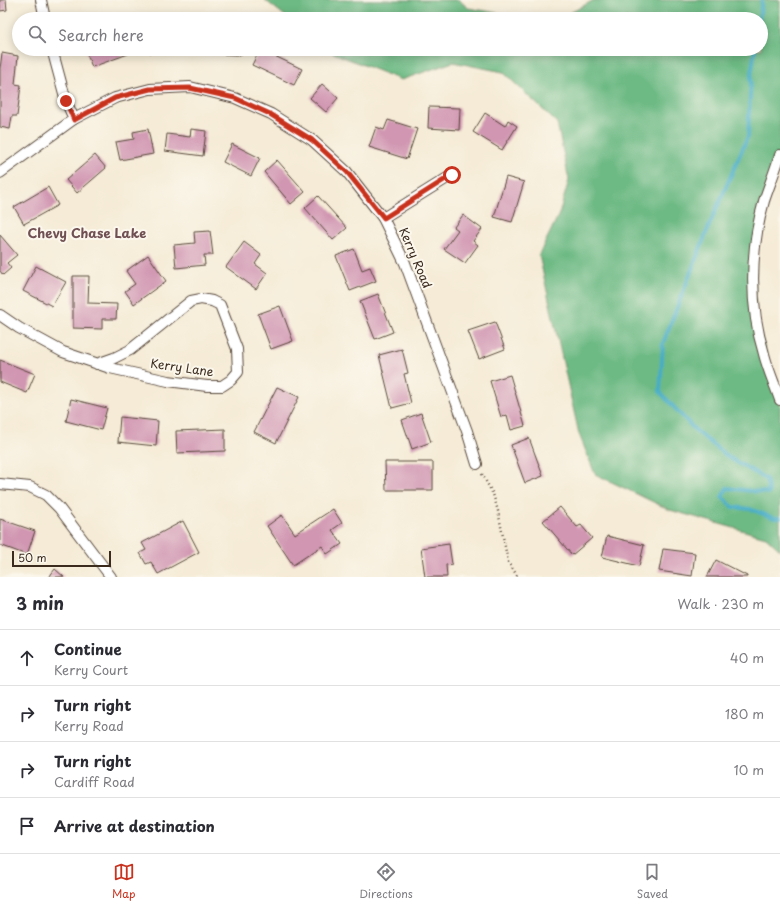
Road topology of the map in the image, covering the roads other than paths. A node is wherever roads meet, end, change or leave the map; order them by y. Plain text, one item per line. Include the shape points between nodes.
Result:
1 (41, 0) edge
2 (44, 12) edge
3 (54, 56) edge
4 (74, 120) junction
5 (780, 155) edge
6 (778, 171) edge
7 (0, 173) edge
8 (452, 175) dead end
9 (384, 218) junction
10 (0, 315) edge
11 (97, 364) junction
12 (780, 400) edge
13 (477, 464) road end
14 (0, 484) edge
15 (111, 577) edge

1 - 2 street
3 - 4 street
4 - 7 street, Kerry Road
4 - 9 street, Kerry Road via 115,98 150,89 190,88 235,98 270,114 312,140 347,172
5 - 6 street
6 - 12 street via 764,202 756,242 753,282 763,354
8 - 9 street
9 - 13 street, Kerry Road via 405,263
10 - 11 street, Kerry Lane via 18,328 63,352
11 - 11 street, Kerry Lane via 168,381 222,386 238,372 239,363 237,349 220,305 201,300 191,301 130,350
14 - 15 street via 30,487 46,496 59,508

